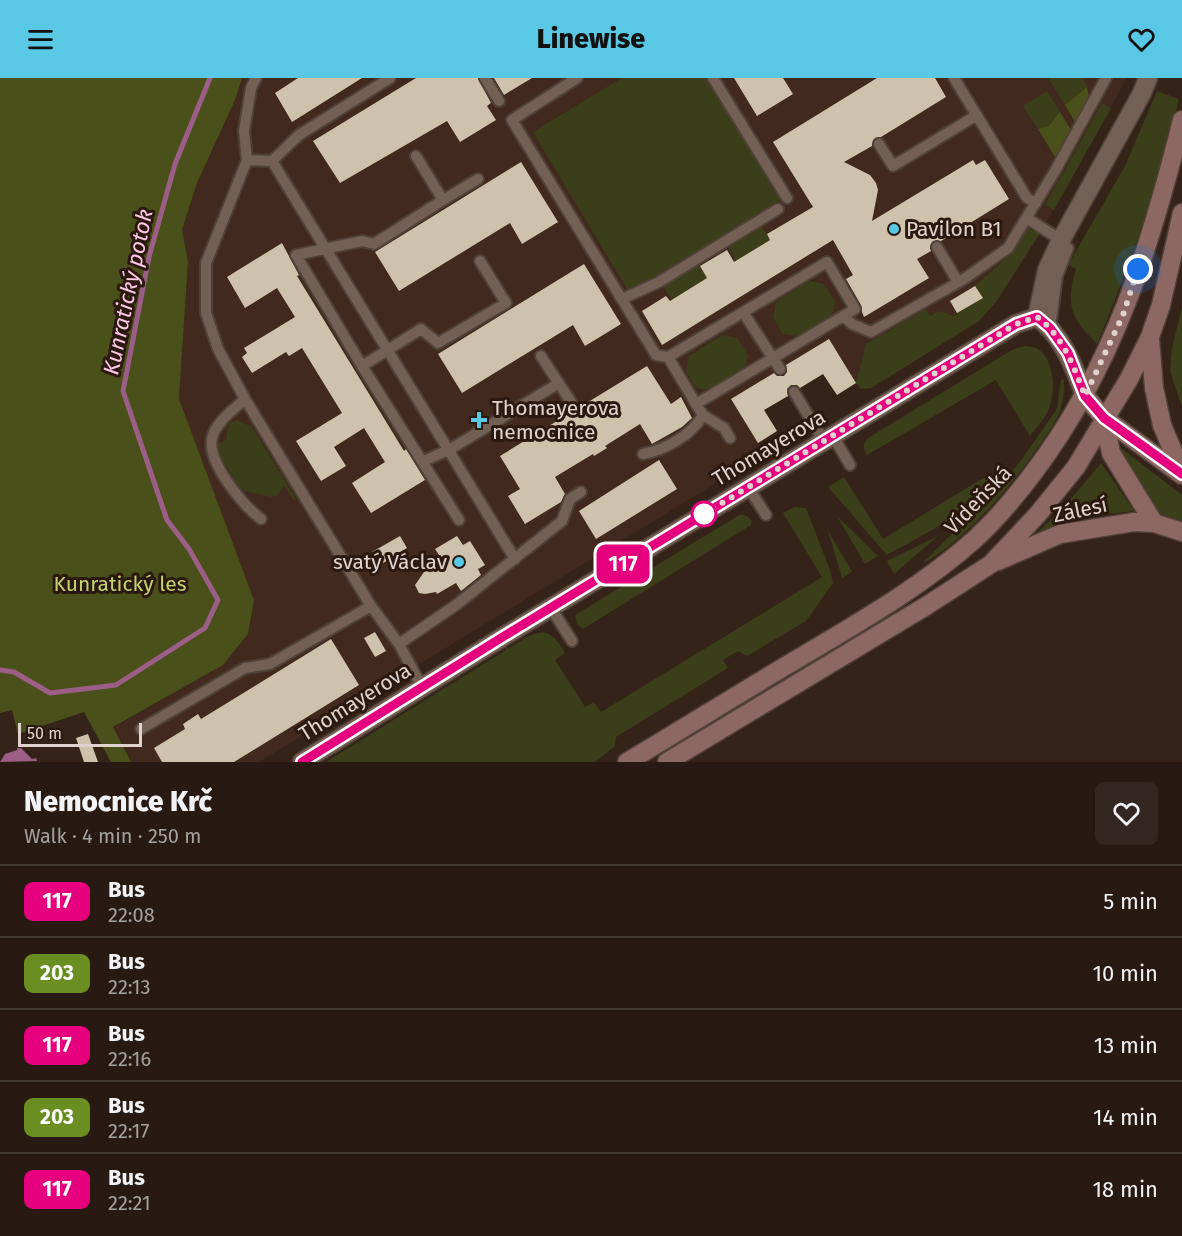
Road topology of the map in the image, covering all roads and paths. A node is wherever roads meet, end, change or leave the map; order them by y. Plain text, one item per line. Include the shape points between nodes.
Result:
1 (256, 78) edge
2 (390, 78) edge
3 (485, 78) edge
4 (577, 78) edge
5 (713, 78) edge
6 (954, 78) edge
7 (1148, 78) edge
8 (1102, 80) edge
9 (500, 101) dead end
10 (977, 116) junction
11 (1182, 120) edge
12 (879, 144) dead end
13 (416, 156) dead end
14 (247, 160) junction
15 (272, 161) junction
16 (478, 179) dead end
17 (787, 198) dead end
18 (443, 200) junction
19 (1036, 202) junction
20 (778, 209) dead end
21 (1182, 213) edge
22 (1028, 219) junction
23 (1061, 240) junction
24 (325, 247) junction
25 (938, 247) dead end
26 (480, 261) dead end
27 (958, 282) junction
28 (622, 299) junction
29 (743, 312) junction
30 (843, 316) junction
31 (1043, 323) junction
32 (1150, 337) junction
33 (387, 350) junction
34 (541, 356) dead end
35 (668, 357) junction
36 (773, 358) junction
37 (362, 366) junction
38 (780, 369) dead end
39 (559, 383) junction
40 (794, 392) dead end
41 (1085, 396) junction
42 (245, 399) junction
43 (571, 402) dead end
44 (696, 404) junction
45 (703, 415) junction
46 (1104, 418) junction
47 (730, 438) dead end
48 (829, 439) junction
49 (449, 450) junction
50 (643, 454) dead end
51 (423, 462) junction
52 (850, 465) dead end
53 (1182, 474) edge
54 (748, 487) junction
55 (581, 492) dead end
56 (766, 515) dead end
57 (261, 519) dead end
58 (459, 520) dead end
59 (1154, 523) junction
60 (1182, 532) edge
61 (515, 560) junction
62 (991, 564) junction
63 (371, 606) junction
64 (551, 608) junction
65 (572, 641) dead end
66 (399, 644) junction
67 (422, 687) junction
68 (141, 729) dead end
69 (302, 762) edge
70 (627, 762) edge
71 (667, 762) edge

1 - 14 lane via 244,131
2 - 15 lane via 299,135
3 - 9 lane
4 - 28 lane via 512,120
5 - 17 lane
6 - 10 lane
7 - 23 street
8 - 19 lane
10 - 12 lane via 893,166
10 - 19 lane via 1027,198
11 - 41 main road, Vídeňská via 1161,205 1123,315
13 - 18 lane
14 - 15 lane
14 - 42 lane via 206,263 206,313 218,349
15 - 24 lane
16 - 18 lane
18 - 24 lane via 374,244 362,241
19 - 22 lane
20 - 28 lane via 659,282
21 - 32 main road
22 - 23 lane
22 - 27 lane via 1008,248
23 - 31 street via 1047,270
24 - 33 lane
24 - 37 lane via 296,255
25 - 27 lane
26 - 33 lane via 506,303 438,343 421,329
27 - 30 lane via 871,332
28 - 35 lane via 656,356
29 - 30 lane via 826,262 855,309
29 - 35 lane
29 - 36 lane
30 - 36 lane
31 - 41 street via 1071,359
31 - 48 street, Thomayerova via 1016,324
32 - 46 main road
32 - 53 main road via 1162,425
33 - 37 lane
33 - 49 lane
34 - 39 lane
35 - 44 lane
36 - 38 lane
36 - 44 lane
37 - 51 lane
39 - 43 lane
39 - 49 lane
40 - 48 lane
41 - 46 main road
41 - 70 main road, Vídeňská via 1016,496 975,539 930,576 856,625
42 - 57 lane via 219,424 211,449 245,506
42 - 63 lane
44 - 45 lane
45 - 47 lane via 724,428
45 - 50 lane via 696,427 657,451
46 - 53 main road
46 - 59 main road via 1111,453
46 - 62 main road via 1076,467
48 - 52 lane
48 - 54 street, Thomayerova
49 - 51 lane
49 - 61 lane
51 - 58 lane
54 - 56 lane
54 - 64 street, Thomayerova
55 - 61 lane via 570,499 562,522
59 - 60 main road, Zálesí
59 - 62 main road, Zálesí via 1134,522 1060,534
61 - 66 lane
62 - 71 main road
63 - 66 lane
63 - 68 lane via 270,664 245,668
64 - 65 lane
64 - 67 street, Thomayerova
66 - 67 lane
67 - 69 street, Thomayerova

